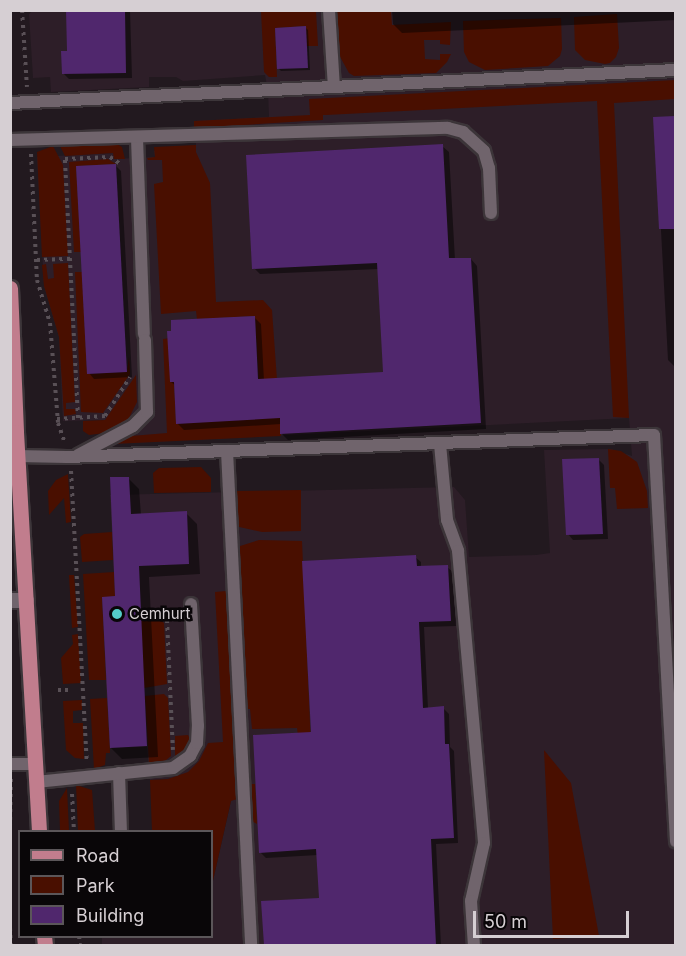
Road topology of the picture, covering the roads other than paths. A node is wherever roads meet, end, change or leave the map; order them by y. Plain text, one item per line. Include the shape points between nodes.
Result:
1 (329, 10) edge
2 (675, 70) edge
3 (334, 87) junction
4 (10, 103) edge
5 (137, 138) junction
6 (10, 140) edge
7 (491, 213) dead end
8 (10, 288) edge
9 (13, 409) edge
10 (440, 444) junction
11 (227, 452) junction
12 (17, 456) junction
13 (71, 457) junction
14 (15, 508) edge
15 (16, 542) edge
16 (10, 600) edge
17 (26, 600) junction
18 (191, 604) dead end
19 (10, 764) edge
20 (35, 764) junction
21 (119, 774) junction
22 (36, 782) junction
23 (39, 830) edge
24 (122, 830) edge
25 (675, 841) edge
26 (251, 945) edge
27 (474, 945) edge

1 - 3 lane
2 - 3 lane
3 - 4 lane
5 - 6 lane
5 - 7 lane via 448,128 463,132 484,151 489,168
5 - 13 lane via 147,412 133,426
8 - 9 main road
9 - 12 main road
10 - 11 lane
10 - 25 lane via 654,435
10 - 27 lane via 447,520 458,551 484,843 471,901
11 - 13 lane
11 - 26 lane
12 - 13 lane
12 - 14 main road
14 - 15 main road
15 - 17 main road
16 - 17 street
17 - 20 main road
18 - 21 lane via 197,743 190,756 173,768
19 - 20 lane
20 - 22 main road
21 - 22 lane
21 - 24 lane
22 - 23 main road

